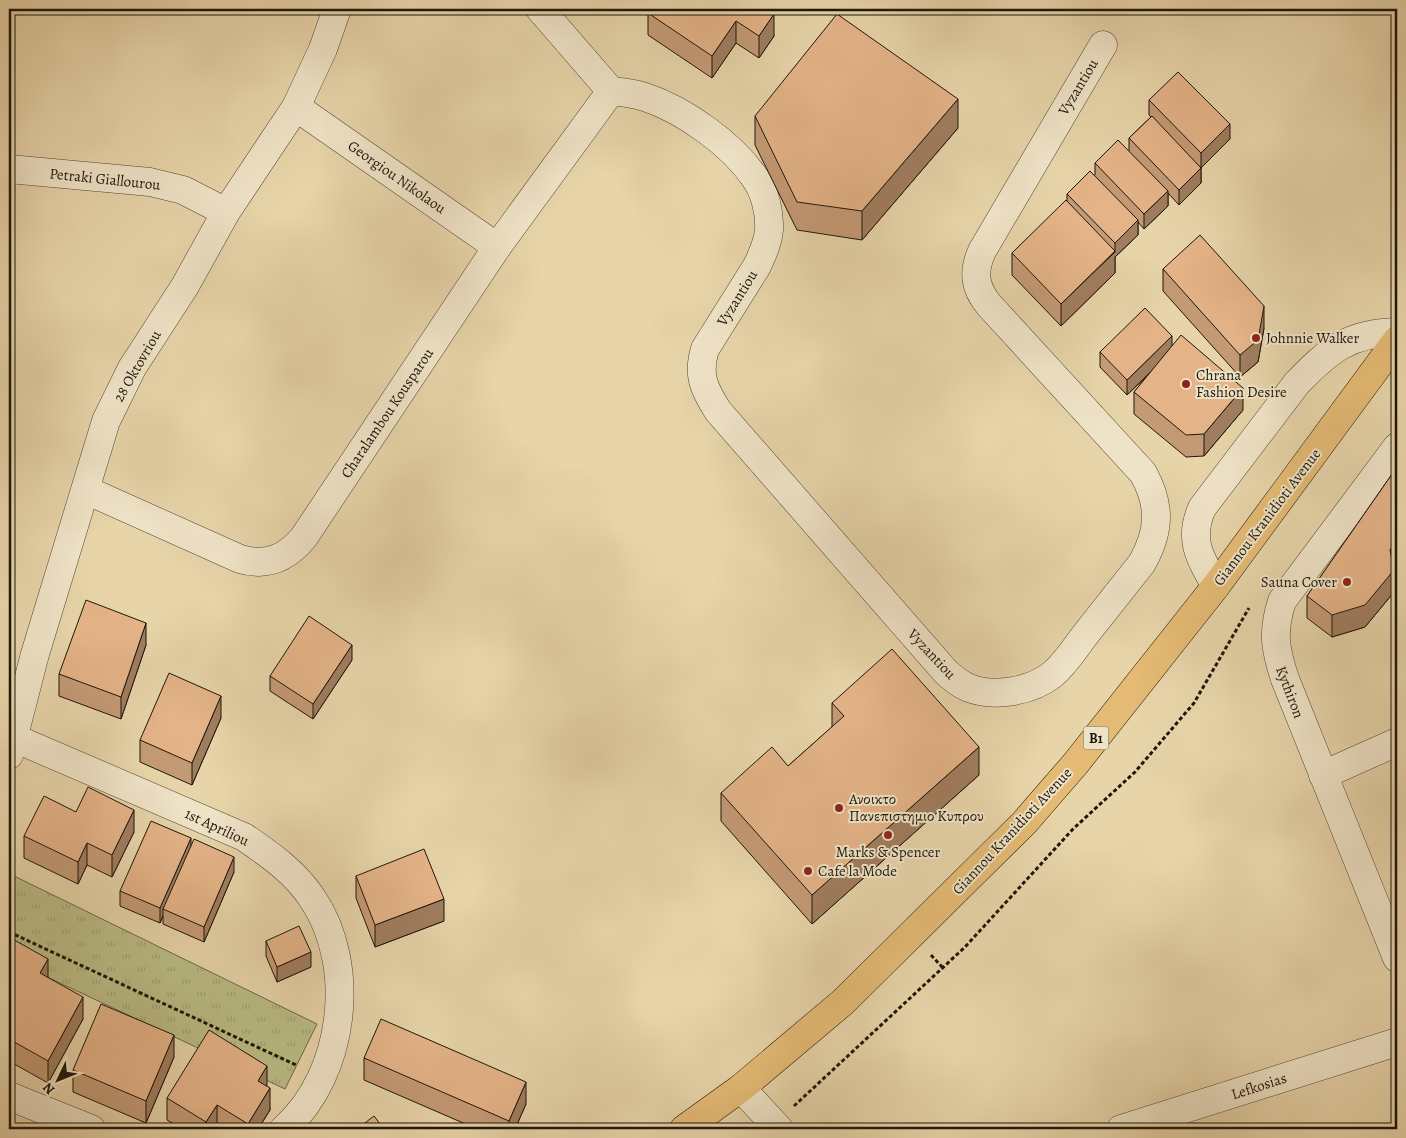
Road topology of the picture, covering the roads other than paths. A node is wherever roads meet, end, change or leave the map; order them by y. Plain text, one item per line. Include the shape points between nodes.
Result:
1 (337, 9) edge
2 (540, 9) edge
3 (1103, 44) dead end
4 (611, 91) junction
5 (296, 107) junction
6 (9, 168) edge
7 (226, 212) junction
8 (497, 247) junction
9 (1397, 332) edge
10 (1397, 340) edge
11 (1397, 447) edge
12 (86, 490) junction
13 (1216, 586) junction
14 (1397, 742) edge
15 (11, 746) edge
16 (1323, 775) junction
17 (1397, 958) edge
18 (1397, 1042) edge
19 (741, 1088) junction
20 (9, 1096) edge
21 (776, 1126) edge
22 (91, 1129) edge
23 (284, 1129) edge
24 (684, 1129) edge
25 (1121, 1129) edge

1 - 5 street, 28 Oktovriou
2 - 4 street
3 - 4 street, Vyzantiou via 982,251 975,278 982,297 1143,472 1154,495 1156,529 1142,563 1061,665 1043,681 1005,692 979,691 955,681 715,407 703,382 702,360 762,255 769,230 764,198 743,162 697,124 645,97
4 - 8 street, Charalambou Kousparou
5 - 7 street, 28 Oktovriou
5 - 8 street, Georgiou Nikolaou
6 - 7 street, Petraki Giallourou via 150,182 183,190
7 - 12 street, 28 Oktovriou via 185,286 132,368 106,421
8 - 12 street, Charalambou Kousparou via 304,537 284,556 259,563 240,559
9 - 13 street via 1377,332 1352,339 1310,369 1202,508 1197,519 1195,540 1198,553
10 - 13 main road, Giannou Kranidioti Avenue / B1
11 - 16 street, Kythiron via 1282,601 1276,622 1279,663
12 - 15 street, 28 Oktovriou
13 - 19 main road, Giannou Kranidioti Avenue / B1 via 1076,763 1024,823 842,1002
14 - 16 street
15 - 23 street, 1st Apriliou via 244,837 293,875 311,896 327,924 336,954 340,995 337,1027 321,1078 304,1109
16 - 17 street, Kythiron
18 - 25 street, Lefkosias
19 - 21 street
19 - 24 main road, Giannou Kranidioti Avenue / B1
20 - 22 street

